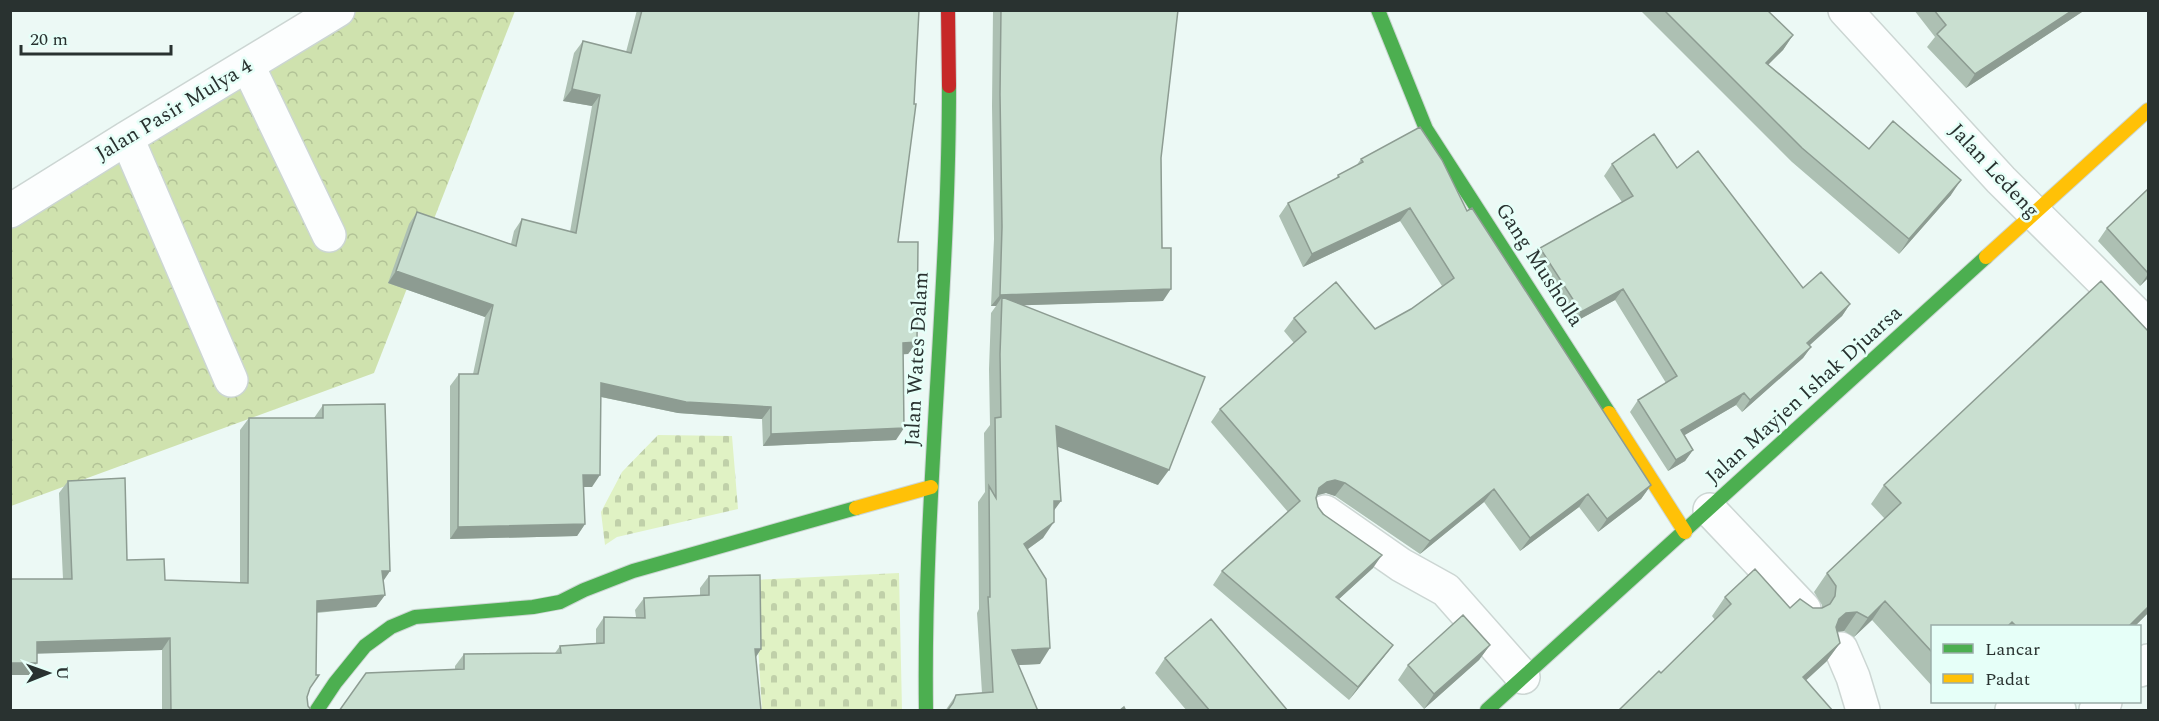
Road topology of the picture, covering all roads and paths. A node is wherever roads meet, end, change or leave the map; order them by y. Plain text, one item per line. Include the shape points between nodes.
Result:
1 (338, 10) edge
2 (948, 10) edge
3 (1378, 10) edge
4 (1845, 10) edge
5 (248, 66) junction
6 (2148, 110) edge
7 (127, 138) junction
8 (10, 211) edge
9 (2034, 214) junction
10 (328, 235) dead end
11 (2148, 326) edge
12 (231, 380) dead end
13 (931, 487) junction
14 (1710, 510) junction
15 (1325, 512) edge
16 (1684, 532) junction
17 (1804, 609) edge
18 (1841, 649) edge
19 (1523, 676) junction
20 (2045, 703) edge
21 (317, 711) edge
22 (926, 711) edge
23 (1487, 711) edge
24 (1863, 711) edge
25 (2059, 711) edge

1 - 5 street, Jalan Pasir Mulya 4
2 - 13 street, Jalan Wates Dalam via 950,122
3 - 16 street, Gang Musholla via 1426,129
4 - 9 street, Jalan Ledeng
5 - 7 street, Jalan Pasir Mulya 4
5 - 10 street
6 - 9 street, Jalan Mayjen Ishak Djuarsa
7 - 8 street, Jalan Pasir Mulya 4
7 - 12 street
9 - 11 street, Jalan Ledeng
9 - 14 street, Jalan Mayjen Ishak Djuarsa
13 - 21 street via 633,571 560,602 415,617 391,627 365,646
13 - 22 street, Jalan Wates Dalam via 924,634
14 - 16 street, Jalan Mayjen Ishak Djuarsa
14 - 17 street
15 - 19 street via 1401,566 1446,590
16 - 19 street, Jalan Mayjen Ishak Djuarsa
18 - 24 street
19 - 23 street, Jalan Mayjen Ishak Djuarsa
20 - 25 street

